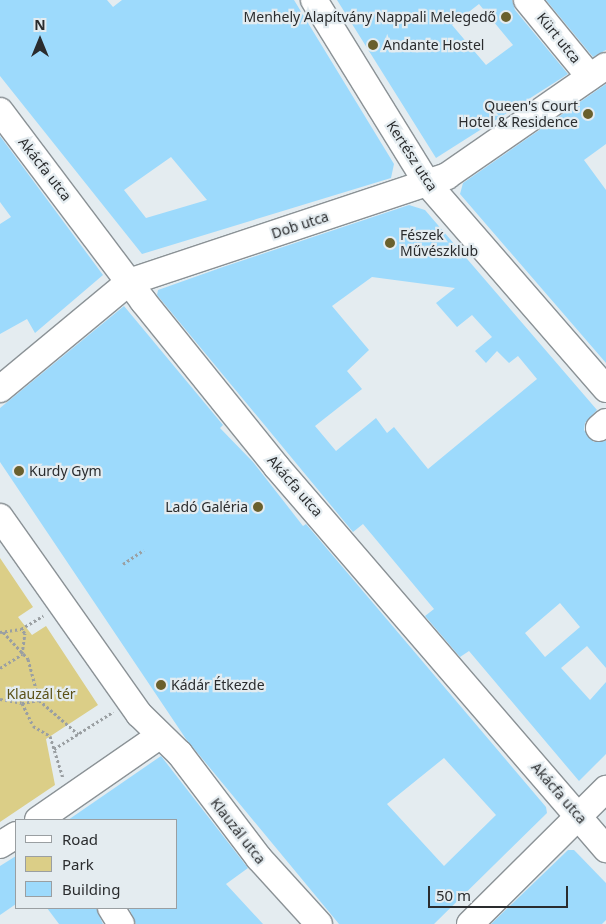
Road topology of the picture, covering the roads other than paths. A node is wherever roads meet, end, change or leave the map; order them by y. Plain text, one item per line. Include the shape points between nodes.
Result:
1 (314, 0) edge
2 (527, 0) edge
3 (598, 71) edge
4 (0, 111) edge
5 (427, 183) junction
6 (129, 282) junction
7 (0, 389) edge
8 (606, 389) edge
9 (0, 517) edge
10 (158, 737) junction
11 (606, 788) edge
12 (53, 813) edge
13 (578, 815) junction
14 (15, 836) edge
15 (0, 845) edge
16 (606, 849) edge
17 (112, 909) edge
18 (121, 924) edge
19 (319, 924) edge
20 (470, 924) edge

1 - 5 street, Kertész utca
2 - 3 street, Kürt utca
3 - 5 street, Dob utca via 447,176
4 - 6 street, Akácfa utca
5 - 6 street, Dob utca
5 - 8 street, Kertész utca
6 - 7 street, Dob utca
6 - 13 street, Akácfa utca via 276,466
9 - 10 street
10 - 12 street
10 - 19 street, Klauzál utca via 180,754 259,858
11 - 13 street
13 - 16 street, Akácfa utca
13 - 20 street
14 - 15 street
17 - 18 street

